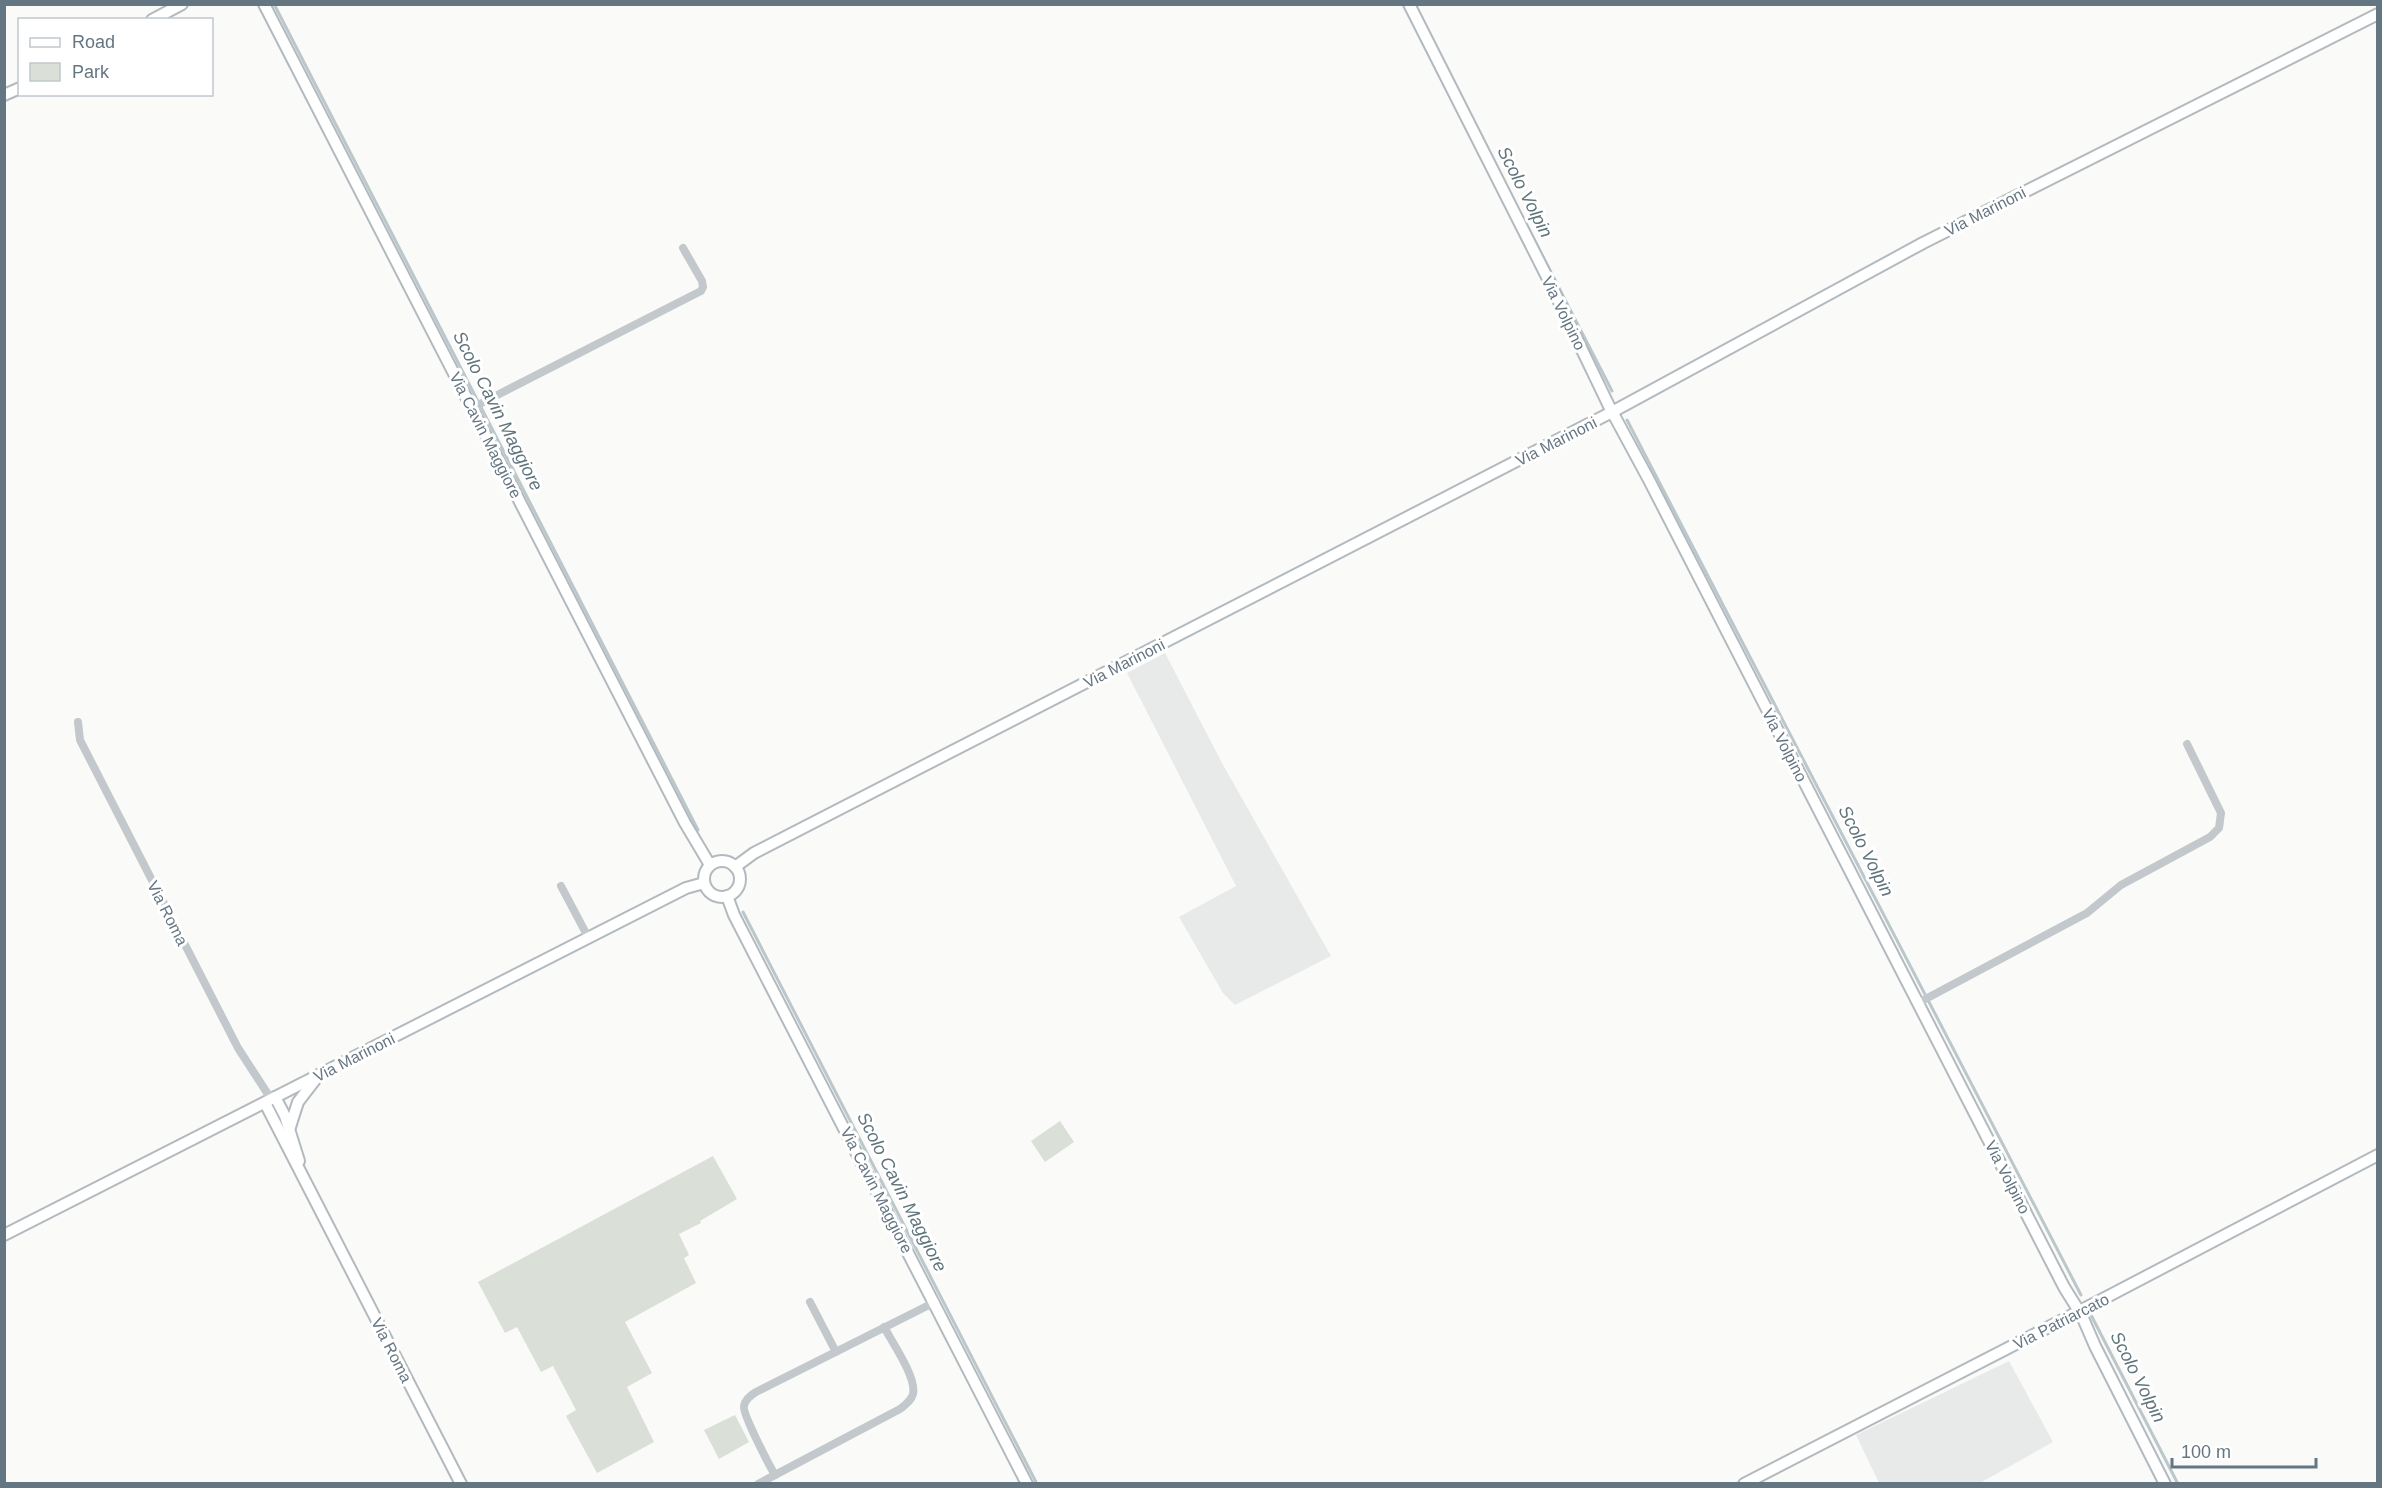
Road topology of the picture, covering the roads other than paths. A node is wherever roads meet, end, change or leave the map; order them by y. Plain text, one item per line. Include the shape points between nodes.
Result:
1 (182, 4) edge
2 (264, 4) edge
3 (1409, 4) edge
4 (2378, 14) edge
5 (156, 18) edge
6 (18, 88) edge
7 (4, 95) edge
8 (683, 248) dead end
9 (479, 405) junction
10 (1612, 412) junction
11 (78, 722) dead end
12 (2187, 744) dead end
13 (710, 865) junction
14 (735, 867) junction
15 (704, 883) junction
16 (561, 886) dead end
17 (727, 896) junction
18 (588, 937) junction
19 (1920, 1001) junction
20 (319, 1075) junction
21 (270, 1100) junction
22 (290, 1130) junction
23 (2378, 1155) edge
24 (307, 1184) junction
25 (4, 1235) edge
26 (810, 1302) dead end
27 (934, 1302) junction
28 (2079, 1311) junction
29 (884, 1327) junction
30 (836, 1352) junction
31 (775, 1475) junction
32 (461, 1484) edge
33 (758, 1484) edge
34 (1027, 1484) edge
35 (1744, 1484) edge
36 (2165, 1484) edge

1 - 5 street
2 - 9 street, Via Cavin Maggiore
3 - 10 street, Via Volpino
4 - 10 street, Via Marinoni via 1915,247
6 - 7 street
8 - 9 street via 702,281 701,291
9 - 13 street, Via Cavin Maggiore via 690,832
10 - 14 street, Via Marinoni via 754,853
10 - 19 street, Via Volpino
11 - 21 street, Via Roma via 85,750 167,912 238,1048
12 - 19 street via 2221,813 2219,828 2210,837 2121,885 2086,913
13 - 14 street via 723,861
13 - 15 street
14 - 17 street via 739,884
15 - 17 street via 715,895
15 - 18 street, Via Marinoni via 686,888
16 - 18 street
17 - 27 street, Via Cavin Maggiore
18 - 20 street, Via Marinoni
19 - 28 street, Via Volpino
20 - 21 street, Via Marinoni
20 - 22 street via 298,1102
21 - 22 street
21 - 24 street
21 - 25 street, Via Marinoni
22 - 24 street
23 - 28 street, Via Patriarcato
24 - 32 street, Via Roma
26 - 30 street
27 - 29 street
27 - 34 street, Via Cavin Maggiore
28 - 35 street, Via Patriarcato
28 - 36 street, Via Volpino
29 - 30 street
29 - 31 street via 911,1378 914,1390 910,1400
30 - 31 street via 756,1392 744,1404 744,1416
31 - 33 street

